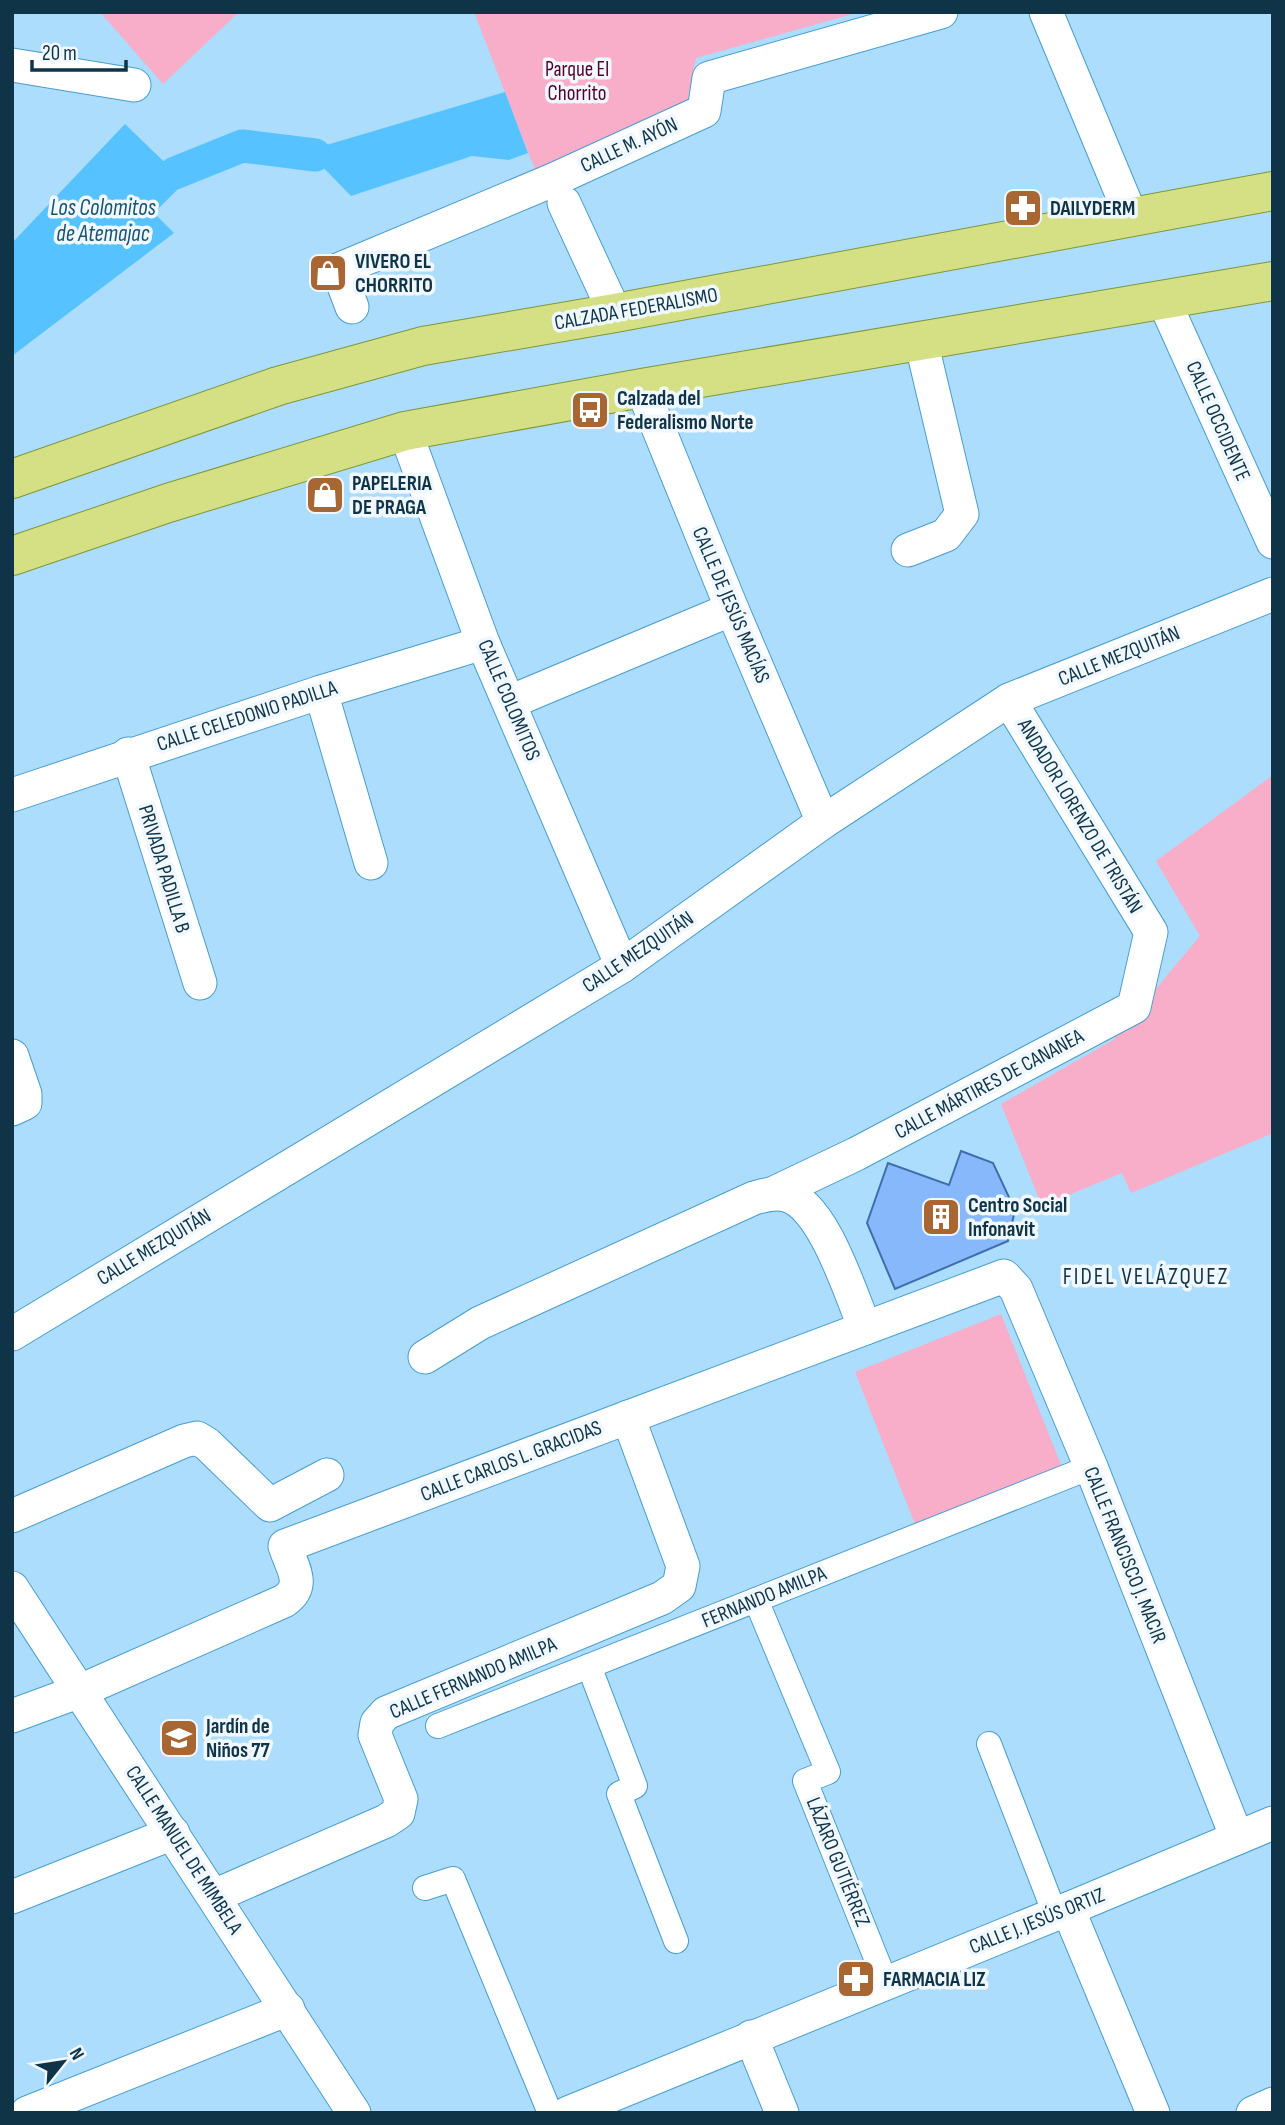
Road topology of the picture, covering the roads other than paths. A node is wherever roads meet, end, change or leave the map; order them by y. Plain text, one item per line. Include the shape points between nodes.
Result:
1 (941, 12) edge
2 (1046, 12) edge
3 (12, 65) edge
4 (134, 85) dead end
5 (1273, 191) edge
6 (564, 202) dead end
7 (1131, 216) junction
8 (1273, 281) edge
9 (1163, 299) junction
10 (352, 307) dead end
11 (615, 313) junction
12 (921, 341) junction
13 (642, 388) junction
14 (405, 431) junction
15 (12, 479) edge
16 (1273, 542) edge
17 (908, 550) dead end
18 (12, 556) edge
19 (1273, 594) edge
20 (732, 609) junction
21 (483, 643) junction
22 (321, 692) junction
23 (1009, 700) junction
24 (510, 702) junction
25 (128, 754) junction
26 (12, 794) edge
27 (823, 822) junction
28 (371, 863) dead end
29 (1152, 932) joint
30 (622, 966) junction
31 (200, 983) dead end
32 (12, 1056) edge
33 (12, 1109) edge
34 (774, 1193) junction
35 (1004, 1276) joint
36 (865, 1328) junction
37 (12, 1334) edge
38 (425, 1357) dead end
39 (628, 1417) junction
40 (1091, 1467) junction
41 (327, 1475) dead end
42 (12, 1516) edge
43 (12, 1588) edge
44 (756, 1600) junction
45 (589, 1666) junction
46 (80, 1691) junction
47 (12, 1716) edge
48 (438, 1726) dead end
49 (989, 1744) dead end
50 (1273, 1823) edge
51 (173, 1833) junction
52 (1237, 1838) junction
53 (425, 1888) dead end
54 (214, 1896) junction
55 (12, 1897) edge
56 (1062, 1912) junction
57 (676, 1941) dead end
58 (886, 1983) junction
59 (288, 2009) junction
60 (751, 2037) junction
61 (1273, 2104) edge
62 (27, 2113) edge
63 (354, 2113) edge
64 (550, 2113) edge
65 (568, 2113) edge
66 (782, 2113) edge
67 (1153, 2113) edge
68 (1253, 2113) edge

1 - 10 street, CALLE M. AYÓN via 709,78 704,111 338,270
2 - 7 street
3 - 4 street
5 - 7 main road, CALZADA FEDERALISMO
6 - 11 street
7 - 11 main road, CALZADA FEDERALISMO
8 - 9 main road
9 - 12 main road
9 - 16 street, CALLE OCCIDENTE
11 - 15 main road, CALZADA FEDERALISMO via 423,346 355,363
12 - 13 main road
12 - 17 street via 962,514 946,535
13 - 14 main road
13 - 20 street, CALLE DE JESÚS MACÍAS
14 - 18 main road
14 - 21 street, CALLE COLOMITOS
19 - 23 street, CALLE MEZQUITÁN
20 - 24 street
20 - 27 street, CALLE DE JESÚS MACÍAS
21 - 22 street, CALLE CELEDONIO PADILLA
21 - 24 street, CALLE COLOMITOS
22 - 25 street, CALLE CELEDONIO PADILLA
22 - 28 street
23 - 27 street, CALLE MEZQUITÁN
23 - 29 street, ANDADOR LORENZO DE TRISTÁN
24 - 30 street, CALLE COLOMITOS
25 - 26 street, CALLE CELEDONIO PADILLA
25 - 31 street, PRIVADA PADILLA B
27 - 30 street, CALLE MEZQUITÁN
29 - 34 street, CALLE MÁRTIRES DE CANANEA via 1134,1007
30 - 37 street, CALLE MEZQUITÁN
32 - 33 street via 25,1094 25,1103
34 - 36 street via 789,1195 807,1206 821,1224
34 - 38 street, CALLE MÁRTIRES DE CANANEA via 754,1198 480,1323
35 - 36 street, CALLE CARLOS L. GRACIDAS
35 - 40 street, CALLE FRANCISCO J. MACIR via 1016,1289
36 - 39 street, CALLE CARLOS L. GRACIDAS
39 - 46 street, CALLE CARLOS L. GRACIDAS via 285,1546 297,1582 294,1594
39 - 54 street, CALLE FERNANDO AMILPA via 683,1566 679,1587 386,1713 376,1723 375,1735 401,1799 398,1813
40 - 44 street, FERNANDO AMILPA
40 - 52 street, CALLE FRANCISCO J. MACIR
41 - 42 street via 270,1505 197,1438
43 - 46 street, CALLE MANUEL DE MIMBELA
44 - 45 street, FERNANDO AMILPA
44 - 58 street, LÁZARO GUTIÉRREZ via 828,1772 805,1781
45 - 48 street, FERNANDO AMILPA
45 - 57 street via 635,1786 619,1794
46 - 47 street
46 - 51 street, CALLE MANUEL DE MIMBELA
49 - 56 street
50 - 52 street, CALLE J. JESÚS ORTIZ
51 - 54 street, CALLE MANUEL DE MIMBELA
51 - 55 street
52 - 56 street, CALLE J. JESÚS ORTIZ
53 - 64 street via 453,1879
54 - 59 street, CALLE MANUEL DE MIMBELA
56 - 58 street, CALLE J. JESÚS ORTIZ
56 - 67 street
58 - 60 street, CALLE J. JESÚS ORTIZ
59 - 62 street
59 - 63 street, CALLE MANUEL DE MIMBELA
60 - 65 street, CALLE J. JESÚS ORTIZ
60 - 66 street
61 - 68 street

